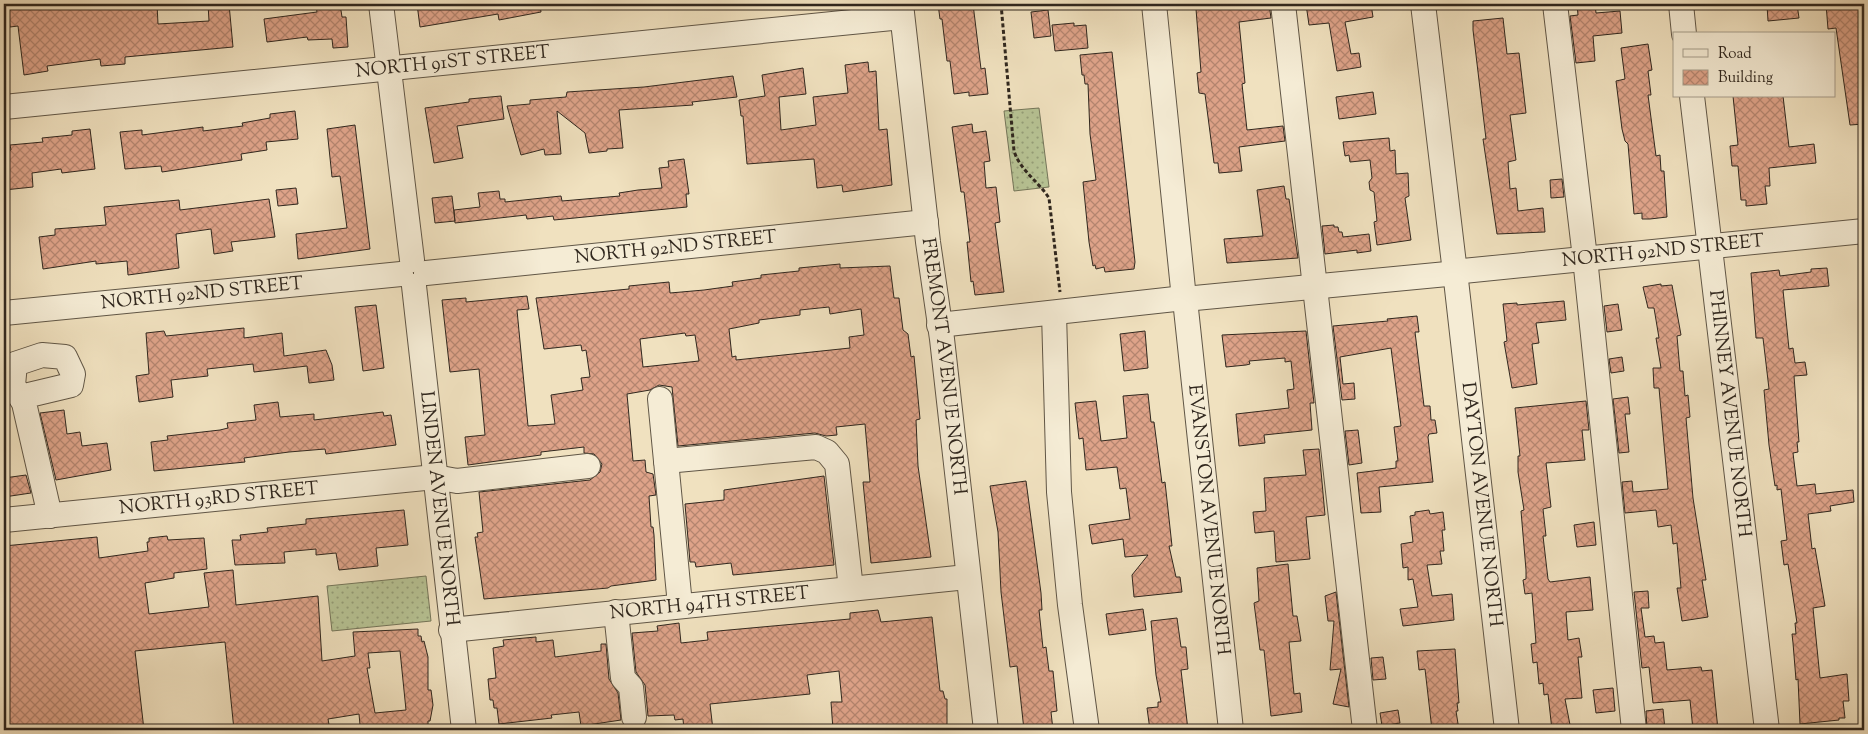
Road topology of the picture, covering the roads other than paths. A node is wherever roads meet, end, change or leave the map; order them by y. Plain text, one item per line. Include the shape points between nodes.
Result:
1 (381, 4) edge
2 (1154, 4) edge
3 (1283, 4) edge
4 (1423, 4) edge
5 (1555, 4) edge
6 (1681, 4) edge
7 (901, 10) edge
8 (1684, 32) edge
9 (388, 69) junction
10 (1692, 98) edge
11 (4, 107) edge
12 (926, 222) junction
13 (1864, 231) edge
14 (1708, 245) junction
15 (1584, 258) junction
16 (1455, 272) junction
17 (413, 273) junction
18 (1315, 287) junction
19 (1185, 299) junction
20 (1058, 312) junction
21 (4, 313) edge
22 (939, 325) junction
23 (14, 391) edge
24 (660, 398) dead end
25 (666, 461) junction
26 (588, 466) dead end
27 (435, 477) junction
28 (50, 516) junction
29 (4, 520) edge
30 (967, 577) junction
31 (851, 589) junction
32 (680, 605) junction
33 (616, 612) junction
34 (451, 630) junction
35 (634, 717) dead end
36 (464, 730) edge
37 (986, 730) edge
38 (1087, 730) edge
39 (1231, 730) edge
40 (1365, 730) edge
41 (1507, 730) edge
42 (1634, 730) edge
43 (1767, 730) edge

1 - 9 street, LINDEN AVENUE NORTH
2 - 19 street, EVANSTON AVENUE NORTH
3 - 18 street
4 - 16 street, DAYTON AVENUE NORTH
5 - 15 street
6 - 8 street
7 - 9 street, NORTH 91ST STREET
7 - 12 street, FREMONT AVENUE NORTH
9 - 11 street, NORTH 91ST STREET
9 - 17 street, LINDEN AVENUE NORTH
10 - 14 street, PHINNEY AVENUE NORTH
12 - 17 street, NORTH 92ND STREET
12 - 22 street, FREMONT AVENUE NORTH
13 - 14 street, NORTH 92ND STREET
14 - 15 street, NORTH 92ND STREET
14 - 43 street, PHINNEY AVENUE NORTH
15 - 16 street, NORTH 92ND STREET
15 - 42 street
16 - 18 street, NORTH 92ND STREET
16 - 41 street, DAYTON AVENUE NORTH
17 - 21 street, NORTH 92ND STREET
17 - 27 street, LINDEN AVENUE NORTH
18 - 19 street, NORTH 92ND STREET
18 - 40 street
19 - 20 street, NORTH 92ND STREET
19 - 39 street, EVANSTON AVENUE NORTH
20 - 22 street, NORTH 92ND STREET
20 - 38 street via 1062,530
22 - 30 street, FREMONT AVENUE NORTH
23 - 28 street
24 - 25 street
25 - 31 street via 816,447 827,452 837,464
25 - 32 street
26 - 27 street, NORTH 93RD STREET via 457,481
27 - 28 street, NORTH 93RD STREET
27 - 34 street, LINDEN AVENUE NORTH
28 - 29 street, NORTH 93RD STREET
30 - 31 street, NORTH 94TH STREET
30 - 37 street, FREMONT AVENUE NORTH
31 - 32 street, NORTH 94TH STREET
32 - 33 street, NORTH 94TH STREET
33 - 34 street, NORTH 94TH STREET
33 - 35 street via 623,678 631,687
34 - 36 street, LINDEN AVENUE NORTH

